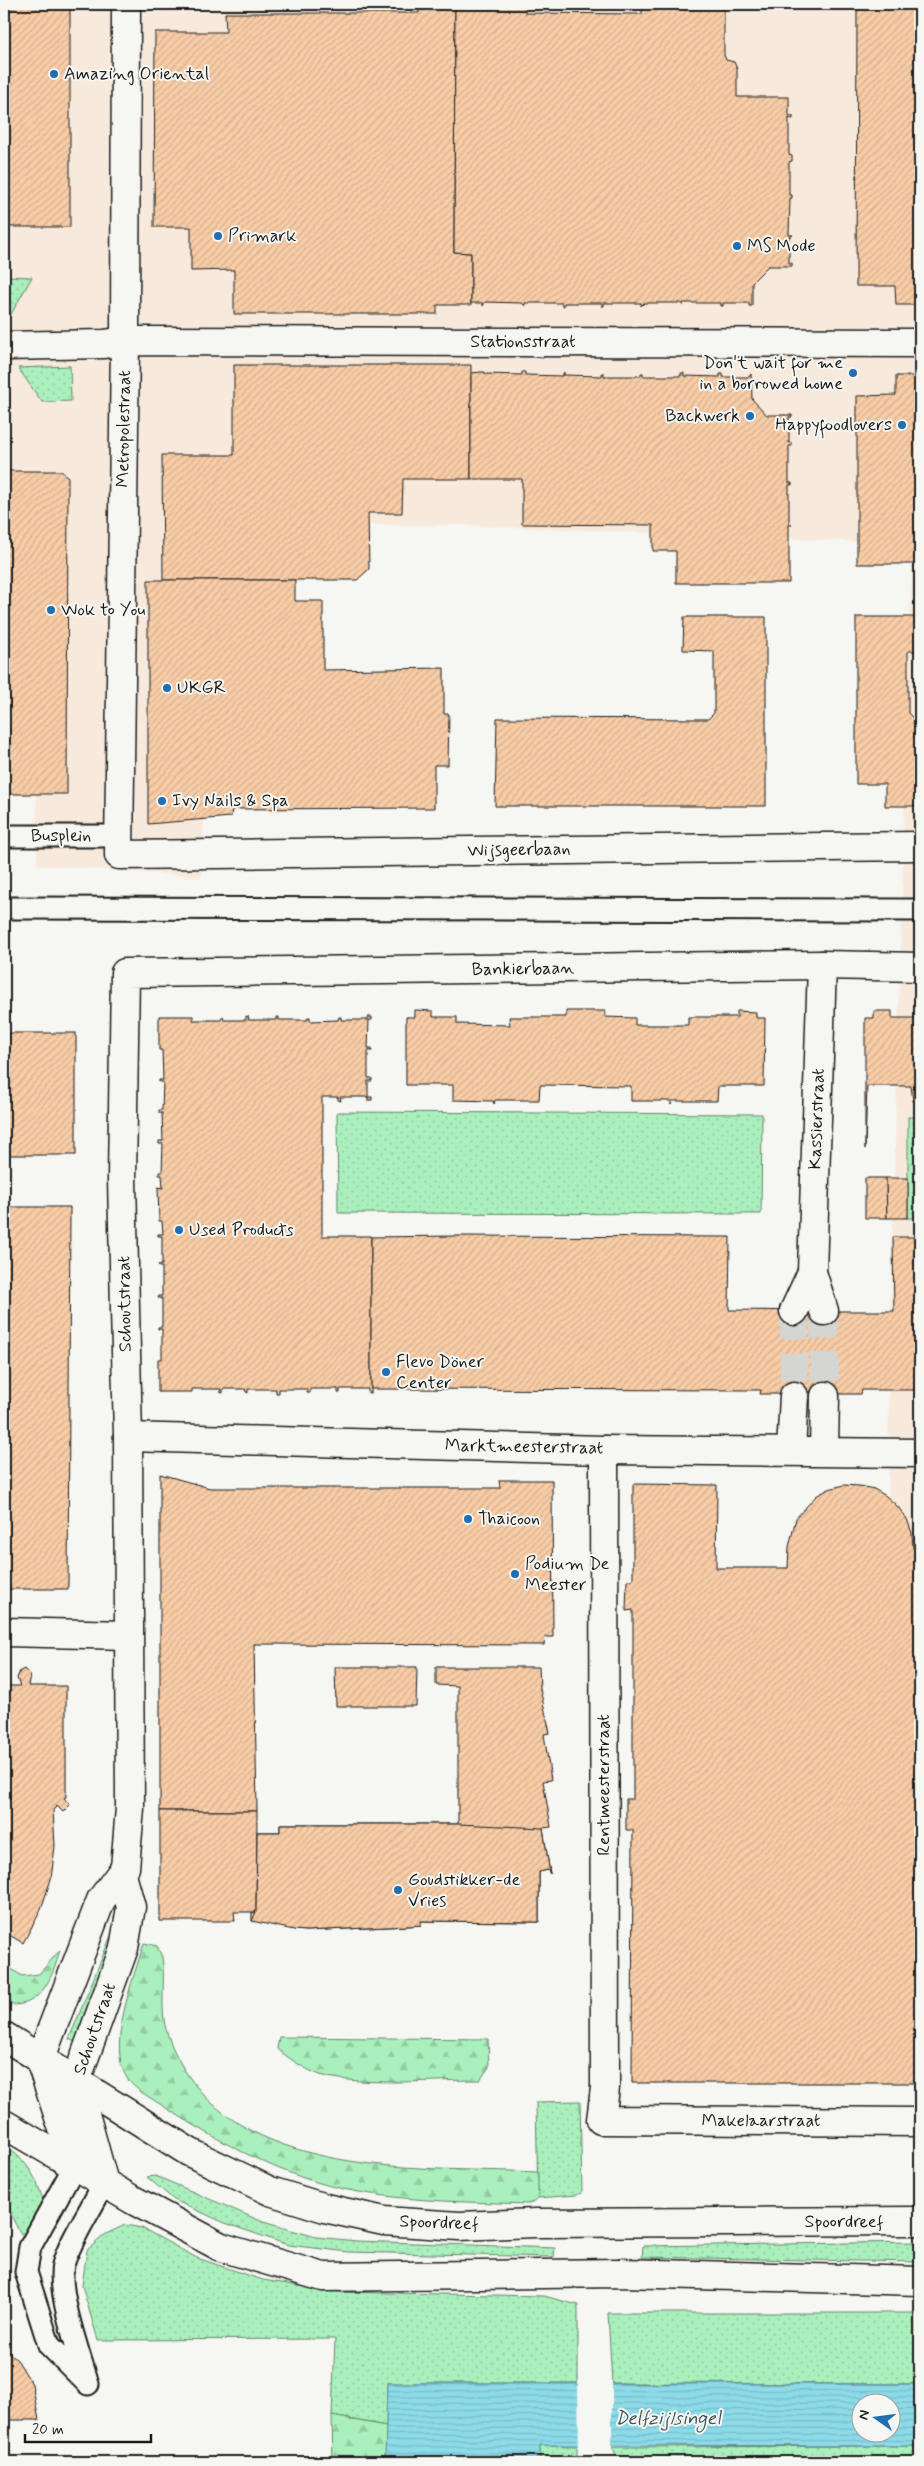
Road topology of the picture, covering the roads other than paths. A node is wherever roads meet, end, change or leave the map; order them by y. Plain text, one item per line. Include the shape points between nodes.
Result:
1 (126, 4) edge
2 (126, 341) junction
3 (920, 343) edge
4 (4, 346) edge
5 (4, 836) edge
6 (119, 845) junction
7 (920, 846) edge
8 (4, 908) edge
9 (920, 910) edge
10 (822, 965) junction
11 (920, 967) edge
12 (125, 973) joint
13 (812, 1272) junction
14 (794, 1311) tunnel mouth
15 (824, 1311) tunnel mouth
16 (794, 1396) tunnel mouth
17 (825, 1396) tunnel mouth
18 (128, 1437) junction
19 (604, 1450) junction
20 (791, 1451) junction
21 (824, 1451) junction
22 (920, 1453) edge
23 (4, 1632) edge
24 (128, 1635) junction
25 (122, 1875) junction
26 (4, 2036) edge
27 (40, 2060) junction
28 (76, 2081) junction
29 (601, 2120) joint
30 (920, 2122) edge
31 (4, 2124) edge
32 (75, 2165) junction
33 (104, 2183) junction
34 (920, 2221) edge
35 (920, 2281) edge

1 - 2 street, Metropolestraat
2 - 3 street, Stationsstraat
2 - 4 street, Stationsstraat
2 - 6 street, Metropolestraat
5 - 6 lane, Busplein
6 - 7 street, Wijsgeerbaan
8 - 9 lane
10 - 11 street, Bankierbaan
10 - 12 street, Bankierbaan
10 - 13 street, Kassierstraat
12 - 18 street, Schoutstraat via 122,1179
13 - 14 street, Kassierstraat
13 - 15 street, Kassierstraat
16 - 20 street
17 - 21 street
18 - 19 street, Marktmeesterstraat
18 - 24 street, Schoutstraat
19 - 20 street, Marktmeesterstraat
19 - 29 street, Rentmeesterstraat via 605,2088
20 - 21 street, Marktmeesterstraat
21 - 22 street, Marktmeesterstraat
23 - 24 street
24 - 25 street, Schoutstraat via 130,1808
25 - 27 street, Schoutstraat via 101,1900
25 - 28 street, Schoutstraat via 131,1906 124,1948
26 - 27 street, Spoordreef
27 - 28 street, Spoordreef
27 - 32 street, Schoutstraat
28 - 33 street, Schoutstraat
28 - 34 street, Spoordreef via 189,2152 270,2190 325,2208 384,2221 459,2226
29 - 30 street, Makelaarstraat
31 - 32 street
32 - 33 street
32 - 33 lane via 30,2247 26,2272 49,2345 88,2384 71,2327 63,2266
33 - 35 street via 221,2247 323,2277 621,2273

